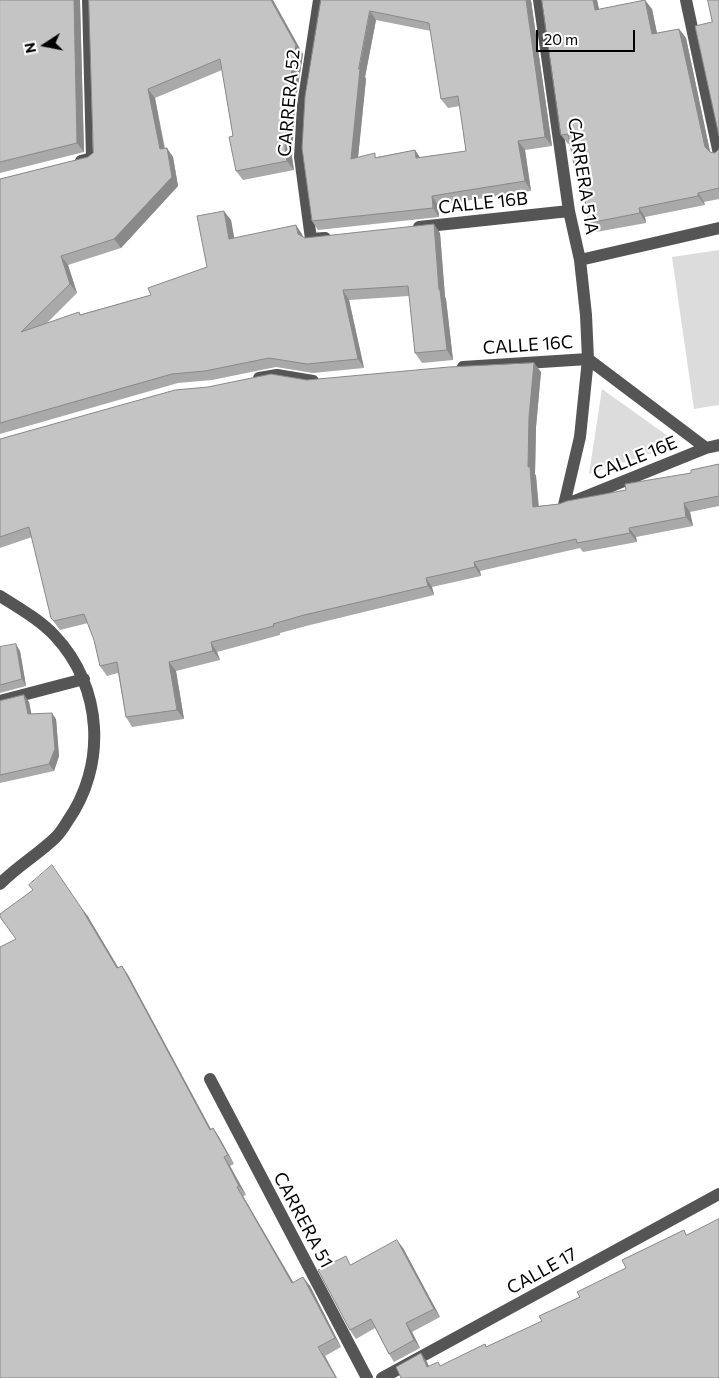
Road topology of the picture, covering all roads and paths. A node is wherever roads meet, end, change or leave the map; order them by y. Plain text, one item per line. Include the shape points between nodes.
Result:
1 (88, 0) edge
2 (319, 0) edge
3 (539, 0) edge
4 (686, 0) edge
5 (719, 154) edge
6 (65, 165) edge
7 (570, 211) junction
8 (411, 228) edge
9 (719, 228) edge
10 (341, 236) edge
11 (580, 260) junction
12 (588, 359) junction
13 (452, 368) edge
14 (250, 380) edge
15 (323, 380) edge
16 (713, 447) edge
17 (564, 505) joint
18 (0, 596) edge
19 (84, 680) junction
20 (0, 702) edge
21 (0, 884) edge
22 (210, 1079) dead end
23 (719, 1194) edge
24 (367, 1378) edge
25 (382, 1378) edge

1 - 6 street via 92,158
2 - 10 street, CARRERA 52 via 303,105 300,157 311,239
3 - 7 street, CARRERA 51A
4 - 5 street
7 - 8 street, CALLE 16B
7 - 11 street, CARRERA 51A
9 - 11 street
11 - 12 street, CARRERA 51A
12 - 13 street, CALLE 16C
12 - 16 street
12 - 17 street, CARRERA 51A via 580,437
14 - 15 street via 277,375
16 - 17 street, CALLE 16E
18 - 19 street via 55,636 72,657
19 - 20 street
19 - 21 street via 93,709 96,740 90,777 76,810 56,837
22 - 24 street, CARRERA 51
23 - 25 street, CALLE 17

